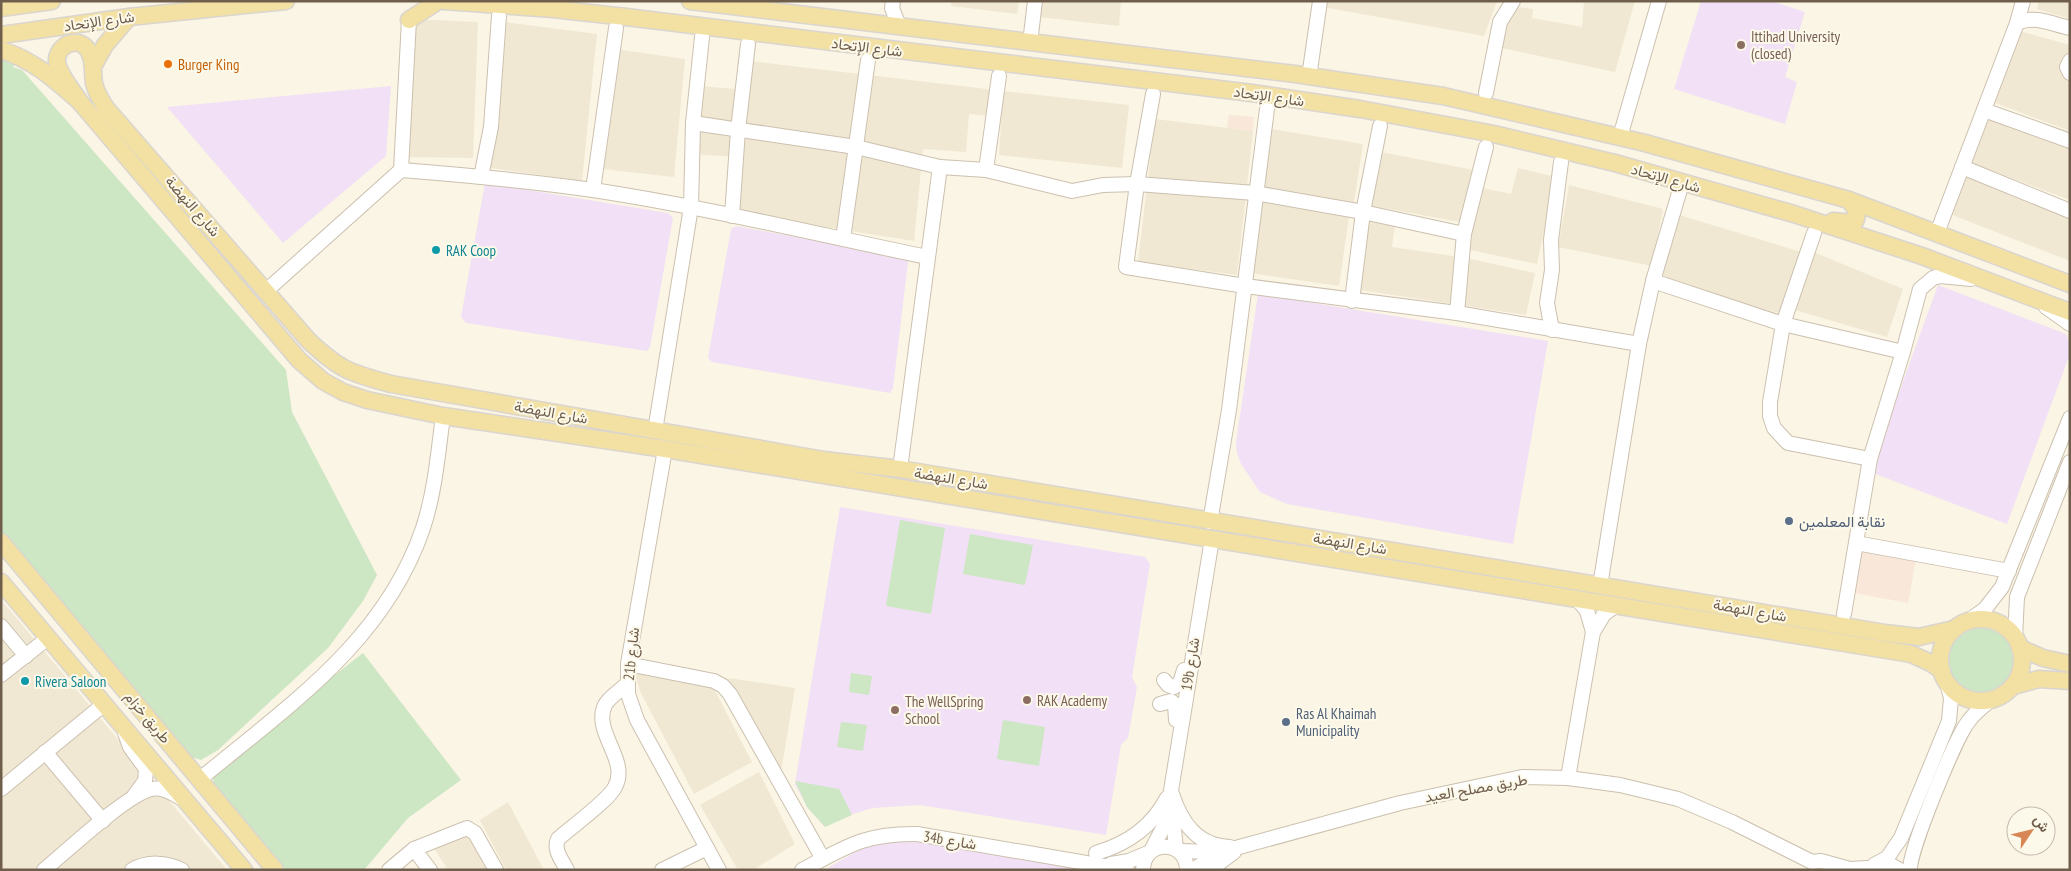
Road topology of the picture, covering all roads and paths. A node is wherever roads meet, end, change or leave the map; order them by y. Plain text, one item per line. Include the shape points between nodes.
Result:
1 (52, 1) edge
2 (286, 1) edge
3 (438, 1) edge
4 (444, 1) edge
5 (1035, 1) edge
6 (1320, 1) edge
7 (1512, 1) edge
8 (1660, 1) edge
9 (2023, 1) edge
10 (694, 2) edge
11 (748, 5) edge
12 (892, 5) edge
13 (1, 8) edge
14 (499, 16) dead end
15 (129, 17) junction
16 (409, 20) joint
17 (2017, 23) junction
18 (686, 24) junction
19 (899, 26) junction
20 (616, 28) dead end
21 (2070, 28) edge
22 (738, 31) junction
23 (1, 35) edge
24 (702, 38) dead end
25 (1030, 43) junction
26 (753, 44) joint
27 (1, 50) edge
28 (868, 60) dead end
29 (2070, 61) edge
30 (94, 65) junction
31 (2070, 73) edge
32 (999, 76) dead end
33 (1310, 77) junction
34 (1486, 93) dead end
35 (1153, 94) dead end
36 (80, 102) junction
37 (1267, 109) dead end
38 (1984, 110) junction
39 (693, 124) junction
40 (1380, 126) dead end
41 (738, 130) junction
42 (1620, 137) junction
43 (2070, 141) edge
44 (856, 147) junction
45 (1486, 147) dead end
46 (1561, 162) dead end
47 (1962, 167) junction
48 (940, 168) junction
49 (401, 170) junction
50 (986, 170) junction
51 (481, 176) junction
52 (1137, 184) junction
53 (594, 190) junction
54 (1255, 193) junction
55 (1679, 193) dead end
56 (1849, 200) junction
57 (691, 207) junction
58 (2070, 211) edge
59 (1363, 212) junction
60 (1794, 214) junction
61 (732, 216) junction
62 (1814, 233) dead end
63 (1937, 233) junction
64 (1464, 234) junction
65 (843, 239) junction
66 (927, 257) junction
67 (1652, 282) junction
68 (1991, 282) junction
69 (2070, 284) edge
70 (1245, 286) junction
71 (266, 291) junction
72 (2028, 296) junction
73 (1352, 301) junction
74 (2070, 312) edge
75 (1457, 314) junction
76 (1783, 324) junction
77 (2070, 324) edge
78 (1552, 330) junction
79 (1639, 344) junction
80 (1903, 352) junction
81 (443, 416) junction
82 (2070, 418) edge
83 (655, 431) junction
84 (665, 449) junction
85 (1870, 459) junction
86 (824, 460) junction
87 (2070, 462) edge
88 (782, 468) junction
89 (900, 470) junction
90 (1210, 522) junction
91 (1212, 538) junction
92 (1, 542) edge
93 (1856, 543) junction
94 (1, 553) edge
95 (1417, 554) junction
96 (1394, 570) junction
97 (2010, 571) junction
98 (32, 579) junction
99 (1, 582) edge
100 (1203, 585) junction
101 (1600, 586) junction
102 (1578, 600) junction
103 (1615, 606) junction
104 (1844, 614) dead end
105 (1960, 625) junction
106 (1, 626) edge
107 (1593, 632) junction
108 (48, 638) junction
109 (2018, 643) junction
110 (26, 656) junction
111 (628, 664) junction
112 (2070, 664) edge
113 (1, 675) edge
114 (1944, 677) junction
115 (1164, 680) dead end
116 (2070, 681) edge
117 (628, 684) junction
118 (2013, 686) junction
119 (1990, 700) junction
120 (1160, 704) dead end
121 (103, 705) junction
122 (124, 729) junction
123 (45, 752) junction
124 (1173, 768) junction
125 (1568, 778) junction
126 (200, 779) junction
127 (1, 789) edge
128 (1171, 791) junction
129 (132, 798) junction
130 (182, 798) junction
131 (103, 821) junction
132 (1244, 847) junction
133 (707, 848) junction
134 (414, 849) junction
135 (1178, 850) junction
136 (1151, 851) junction
137 (1221, 852) junction
138 (1096, 853) dead end
139 (823, 859) junction
140 (1105, 865) junction
141 (1814, 866) edge
142 (1869, 868) edge
143 (245, 869) edge
144 (44, 870) edge
145 (132, 870) edge
146 (182, 870) edge
147 (275, 870) edge
148 (389, 870) edge
149 (430, 870) edge
150 (496, 870) edge
151 (567, 870) edge
152 (662, 870) edge
153 (719, 870) edge
154 (802, 870) edge
155 (1127, 870) edge
156 (1143, 870) edge
157 (1187, 870) edge
158 (1193, 870) edge
159 (1214, 870) edge
160 (1900, 870) edge
161 (1910, 870) edge

1 - 13 main road, شارع الإتحاد
2 - 15 main road, شارع الإتحاد
3 - 16 main road
4 - 18 main road, شارع الإتحاد
5 - 25 street
6 - 33 street
7 - 34 street via 1500,22
8 - 42 street
9 - 17 street
10 - 11 main road, شارع الإتحاد
10 - 18 main road via 680,12 680,19
11 - 19 main road, شارع الإتحاد
12 - 19 street
14 - 51 street via 491,127
15 - 23 main road, شارع الإتحاد
15 - 30 main road via 105,45
16 - 49 street
17 - 21 street via 2035,19
17 - 38 street
18 - 22 main road, شارع الإتحاد
19 - 25 main road, شارع الإتحاد
20 - 53 street
22 - 26 main road
22 - 60 main road, شارع الإتحاد via 1360,109 1494,134 1615,163
24 - 39 street
25 - 33 main road, شارع الإتحاد
26 - 41 street
27 - 36 main road via 39,66
28 - 44 street
29 - 31 street via 2067,70
30 - 36 main road via 87,48 78,43 63,47 58,53 58,68
30 - 71 main road, شارع النهضة via 97,92 106,108
32 - 50 street
33 - 42 main road, شارع الإتحاد via 1443,96
35 - 52 street
36 - 81 main road, شارع النهضة via 299,360 323,381 367,400
37 - 54 street
38 - 43 street
38 - 47 street
39 - 41 street
39 - 57 street
40 - 59 street
41 - 44 street
41 - 61 street
42 - 56 main road, شارع الإتحاد
44 - 48 street
44 - 65 street
45 - 64 street
46 - 78 street via 1547,303
47 - 58 street
47 - 63 street
48 - 50 street
48 - 66 street
49 - 51 street
49 - 71 street
50 - 52 street via 1072,190
51 - 53 street
52 - 54 street
52 - 70 street via 1126,267
53 - 57 street
54 - 59 street
54 - 70 street
55 - 67 street
56 - 60 main road via 1857,212 1854,223
56 - 63 main road, شارع الإتحاد
57 - 61 street
57 - 83 street
59 - 64 street
59 - 73 street
60 - 68 main road, شارع الإتحاد
61 - 65 street
62 - 76 street
63 - 69 main road, شارع الإتحاد
64 - 75 street
65 - 66 street
66 - 89 street
67 - 76 street
67 - 79 street
68 - 72 main road, شارع الإتحاد
68 - 80 street via 1933,278 1920,289
70 - 73 street
70 - 90 street
71 - 83 main road, شارع النهضة via 309,341 350,374
72 - 74 main road, شارع الإتحاد
72 - 77 street
73 - 75 street
75 - 78 street
76 - 80 street
76 - 85 street via 1770,402 1774,428 1788,443 1800,447
78 - 79 street
79 - 101 street
80 - 85 street
81 - 84 main road, شارع النهضة
81 - 126 street via 423,528 380,613 354,646 317,683
82 - 97 street
83 - 86 main road, شارع النهضة
84 - 88 main road, شارع النهضة
84 - 111 street, 21b شارع
85 - 93 street
86 - 88 main road via 784,456 780,460
86 - 89 main road, شارع النهضة
87 - 109 street via 2017,597
88 - 91 main road, شارع النهضة
89 - 90 main road, شارع النهضة
90 - 95 main road, شارع النهضة
91 - 96 main road, شارع النهضة
91 - 100 street, 19b شارع
92 - 98 main road, طريق خزام
93 - 97 street
93 - 104 street
94 - 98 main road
95 - 96 main road via 1414,564
95 - 101 main road, شارع النهضة
96 - 102 main road, شارع النهضة
97 - 105 street via 1993,601
98 - 126 main road, طريق خزام
99 - 108 main road, طريق خزام
100 - 115 street via 1196,593 1180,683 1174,687
100 - 124 street, 19b شارع
101 - 105 main road, شارع النهضة via 1909,636 1927,636
102 - 103 main road, شارع النهضة
102 - 107 street via 1587,611
103 - 107 street via 1604,614
103 - 114 main road, شارع النهضة via 1911,654 1932,663
105 - 109 main road via 1980,619 1994,621 2006,628
105 - 114 main road via 1942,648
106 - 110 street
107 - 125 street
108 - 110 street
108 - 121 main road, طريق خزام
109 - 112 main road via 2043,658
109 - 118 main road via 2021,668
110 - 113 street
111 - 117 street, 21b شارع
111 - 139 street via 714,681 723,686
114 - 119 main road via 1956,692 1966,698
114 - 142 street via 1951,698 1949,721 1902,838 1887,858
116 - 118 main road via 2039,680
117 - 133 street, 21b شارع via 637,720
117 - 151 street via 606,704 602,714 619,767 619,777 610,793 558,839 555,845
118 - 119 main road
119 - 161 street via 1962,733 1917,841
120 - 124 street via 1171,701 1177,710 1171,753
121 - 122 main road, طريق خزام
121 - 123 street
122 - 129 street via 130,747 147,775
122 - 130 main road, طريق خزام
123 - 127 street
123 - 131 street
124 - 128 street, 19b شارع
125 - 132 street, طريق مصلح العيد via 1522,777 1413,799
125 - 141 street, طريق مصلح العيد via 1620,785 1678,799 1732,822
126 - 147 main road, طريق خزام
128 - 132 street via 1183,822 1193,833 1215,845
128 - 135 street, 19b شارع
128 - 136 street, 19b شارع via 1165,824
128 - 138 street via 1157,814 1137,834 1114,848
129 - 130 street via 158,788
129 - 131 street
130 - 143 main road, طريق خزام
131 - 144 street
132 - 137 street, طريق مصلح العيد
132 - 159 street via 1224,859
133 - 152 street
133 - 153 street, 21b شارع
134 - 148 street
134 - 149 street
134 - 150 street via 467,828 476,834
135 - 136 street, طريق مصلح العيد via 1164,846
135 - 137 street, طريق مصلح العيد
135 - 157 street, 19b شارع via 1186,861
136 - 140 street, 34b شارع via 1129,861
136 - 156 street, 19b شارع via 1144,861
137 - 158 street, طريق مصلح العيد
139 - 140 street, 34b شارع via 857,841 893,834 917,834
139 - 154 street, 34b شارع
140 - 155 street, 34b شارع
141 - 142 street, طريق مصلح العيد via 1821,861 1850,869
142 - 160 street, طريق مصلح العيد via 1891,866
145 - 146 street via 144,864 154,864

